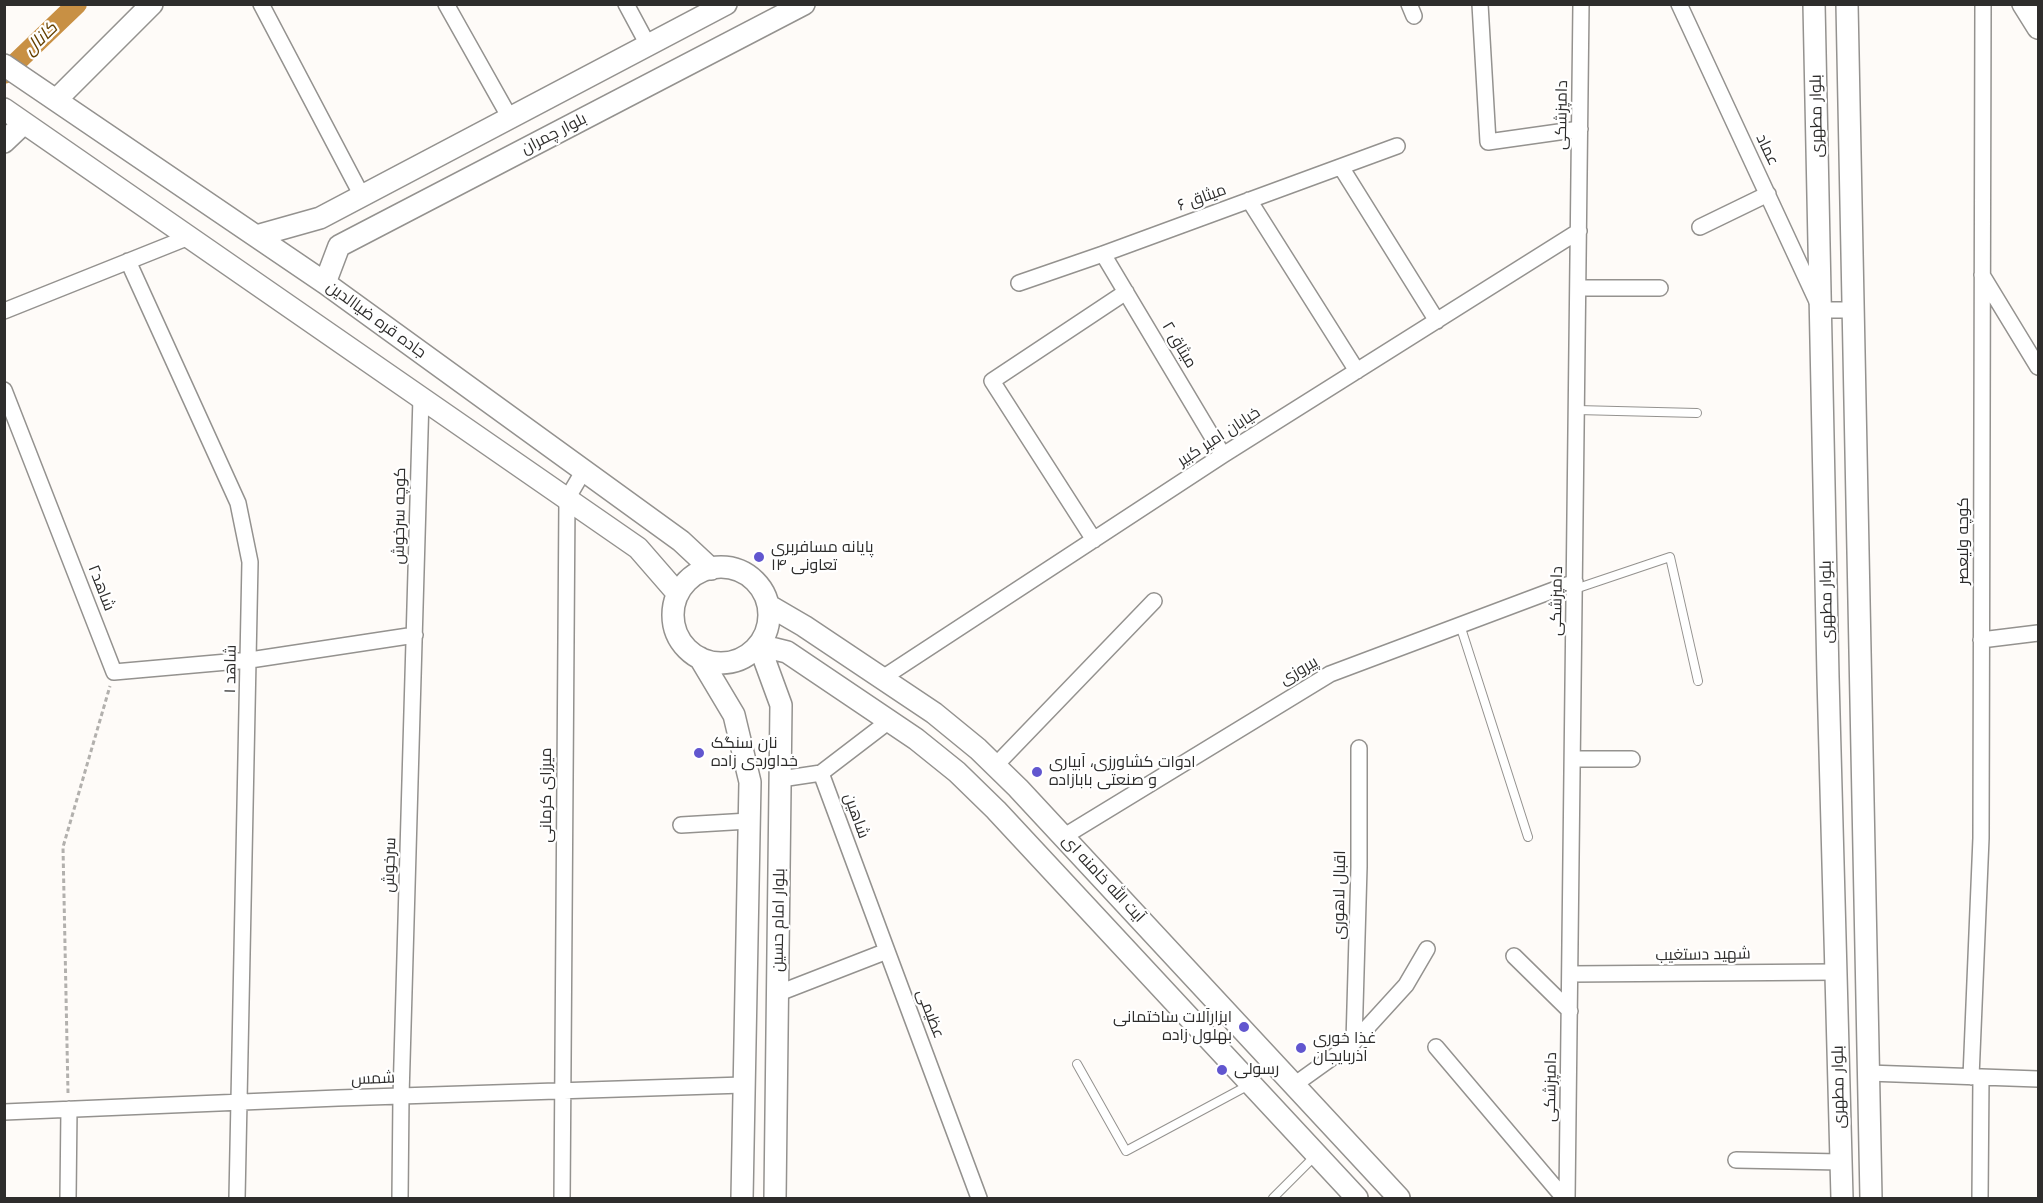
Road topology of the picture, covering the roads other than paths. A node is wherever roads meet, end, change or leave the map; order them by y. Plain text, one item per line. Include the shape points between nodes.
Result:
1 (152, 4) edge
2 (261, 4) edge
3 (446, 4) edge
4 (626, 4) edge
5 (726, 4) edge
6 (804, 4) edge
7 (1480, 4) edge
8 (1581, 4) edge
9 (1679, 4) edge
10 (1814, 4) edge
11 (1847, 4) edge
12 (1983, 4) edge
13 (2023, 4) edge
14 (2038, 28) edge
15 (648, 45) junction
16 (4, 65) edge
17 (56, 100) junction
18 (4, 109) edge
19 (510, 118) junction
20 (24, 123) junction
21 (1580, 129) junction
22 (4, 142) edge
23 (1397, 146) dead end
24 (1341, 166) junction
25 (1768, 194) junction
26 (362, 196) junction
27 (1249, 200) junction
28 (1700, 227) dead end
29 (1579, 231) junction
30 (256, 236) junction
31 (189, 237) junction
32 (1103, 254) junction
33 (128, 261) junction
34 (1982, 276) junction
35 (325, 283) junction
36 (1019, 283) dead end
37 (1579, 288) junction
38 (1660, 288) dead end
39 (1126, 292) junction
40 (1821, 310) junction
41 (1853, 310) junction
42 (4, 311) edge
43 (1437, 321) junction
44 (2038, 367) edge
45 (1357, 371) junction
46 (4, 390) edge
47 (421, 398) junction
48 (1577, 410) junction
49 (1697, 413) dead end
50 (1223, 455) junction
51 (584, 470) junction
52 (567, 499) junction
53 (1094, 540) junction
54 (711, 568) junction
55 (1575, 585) junction
56 (678, 594) junction
57 (1154, 601) dead end
58 (768, 605) junction
59 (1460, 625) junction
60 (2038, 633) edge
61 (415, 635) junction
62 (1981, 640) junction
63 (759, 645) junction
64 (699, 658) junction
65 (250, 660) junction
66 (1828, 660) junction
67 (1860, 661) junction
68 (881, 679) junction
69 (1698, 681) dead end
70 (889, 721) junction
71 (1359, 748) dead end
72 (1573, 759) junction
73 (1632, 759) dead end
74 (995, 766) junction
75 (822, 773) junction
76 (781, 779) junction
77 (749, 821) junction
78 (681, 825) dead end
79 (1063, 837) junction
80 (1528, 837) dead end
81 (1427, 949) dead end
82 (887, 951) junction
83 (1514, 956) dead end
84 (1836, 972) junction
85 (1570, 974) junction
86 (779, 993) junction
87 (1570, 1011) junction
88 (1354, 1042) junction
89 (1436, 1047) dead end
90 (1077, 1064) dead end
91 (1868, 1073) junction
92 (1976, 1077) junction
93 (2038, 1079) edge
94 (1250, 1084) junction
95 (743, 1086) junction
96 (1294, 1086) junction
97 (563, 1091) junction
98 (400, 1096) junction
99 (238, 1102) junction
100 (69, 1109) junction
101 (4, 1112) edge
102 (1316, 1155) junction
103 (1736, 1160) dead end
104 (1841, 1162) junction
105 (68, 1198) edge
106 (237, 1198) edge
107 (400, 1198) edge
108 (562, 1198) edge
109 (742, 1198) edge
110 (775, 1198) edge
111 (979, 1198) edge
112 (1274, 1198) edge
113 (1357, 1198) edge
114 (1399, 1198) edge
115 (1566, 1198) edge
116 (1842, 1198) edge
117 (1871, 1198) edge
118 (1980, 1198) edge

1 - 17 street
2 - 26 street
3 - 19 street
4 - 15 street
5 - 15 street, بلوار چمران
6 - 35 street, بلوار چمران via 339,246
7 - 21 street via 1488,142
8 - 21 street, دامپزشکی
9 - 25 street, عماد
10 - 40 street, بلوار مطهری
11 - 41 street, بلوار مطهری
12 - 34 street, کوچه ولیعصر
13 - 14 street
15 - 19 street, بلوار چمران
16 - 17 street, جاده قره ضیاالدین
17 - 30 street, جاده قره ضیاالدین
18 - 20 street
19 - 26 street, بلوار چمران
20 - 22 street
20 - 31 street
21 - 29 street, دامپزشکی
23 - 24 street, میثاق ۶
24 - 27 street, میثاق ۶
24 - 43 street
25 - 28 street
25 - 40 street, عماد
26 - 30 street, بلوار چمران via 320,218
27 - 32 street, میثاق ۶
27 - 45 street
29 - 37 street, دامپزشکی
29 - 43 street, خیابان امیر کبیر
30 - 35 street, جاده قره ضیاالدین
31 - 33 street
31 - 47 street
32 - 36 street, میثاق ۶
32 - 39 street, میثاق ۲
33 - 42 street
33 - 65 street, شاهد ۱ via 238,503 250,562
34 - 44 street
34 - 62 street, کوچه ولیعصر
35 - 51 street, جاده قره ضیاالدین
37 - 38 street
37 - 48 street, دامپزشکی
39 - 50 street, میثاق ۲
39 - 53 street via 992,381
40 - 41 street
40 - 66 street, بلوار مطهری
41 - 67 street, بلوار مطهری
43 - 45 street, خیابان امیر کبیر
45 - 50 street, خیابان امیر کبیر
46 - 65 street, شاهد۲ via 114,672
47 - 52 street
47 - 61 street, کوچه سرخوش
48 - 49 lane
48 - 55 street, دامپزشکی
50 - 53 street, خیابان امیر کبیر
51 - 52 street
51 - 54 street, جاده قره ضیاالدین via 681,541
52 - 56 street via 638,548
52 - 97 street, میرزای کرمانی
53 - 68 street, خیابان امیر کبیر
54 - 56 street via 686,583
54 - 58 street via 726,568 753,579
55 - 59 street, پیروزی
55 - 69 lane via 1670,557
55 - 72 street, دامپزشکی
56 - 64 street via 674,624 687,650
57 - 74 street
58 - 63 street via 766,633
58 - 68 street, آیت الله خامنه ای
59 - 79 street, پیروزی via 1330,674
59 - 80 lane
60 - 62 street
61 - 65 street
61 - 98 street, سرخوش
62 - 92 street, کوچه ولیعصر
63 - 64 street via 732,662 715,663
63 - 70 street, آیت الله خامنه ای via 787,652
63 - 76 street, بلوار امام حسین via 781,705
64 - 77 street, بلوار امام حسین via 734,715 750,782
65 - 99 street, شاهد ۱
66 - 67 street
66 - 84 street, بلوار مطهری
67 - 91 street, بلوار مطهری
68 - 74 street, آیت الله خامنه ای via 934,713
70 - 75 street
70 - 94 street, آیت الله خامنه ای via 957,772 996,810
71 - 88 street, اقبال لاهوری
72 - 73 street
72 - 85 street, دامپزشکی
74 - 79 street, آیت الله خامنه ای
75 - 76 street
75 - 82 street, شاهین
76 - 86 street, بلوار امام حسین
77 - 78 street
77 - 95 street, بلوار امام حسین
79 - 96 street, آیت الله خامنه ای
81 - 88 street via 1406,985
82 - 86 street
82 - 111 street, عظیمی
83 - 87 street
84 - 85 street, شهید دستغیب
84 - 104 street, بلوار مطهری
85 - 87 street, دامپزشکی
86 - 110 street, بلوار امام حسین
87 - 115 street, دامپزشکی
88 - 96 street
89 - 115 street
90 - 94 lane via 1126,1151
91 - 92 street
91 - 117 street, بلوار مطهری
92 - 93 street
92 - 118 street, کوچه ولیعصر
94 - 102 street, آیت الله خامنه ای
95 - 97 street, شمس
95 - 109 street, بلوار امام حسین
96 - 114 street, آیت الله خامنه ای
97 - 98 street, شمس
97 - 108 street, میرزای کرمانی
98 - 99 street, شمس
98 - 107 street, سرخوش
99 - 100 street, شمس
99 - 106 street, شاهد ۱
100 - 101 street, شمس
100 - 105 street
102 - 112 lane
102 - 113 street, آیت الله خامنه ای
103 - 104 street
104 - 116 street, بلوار مطهری

